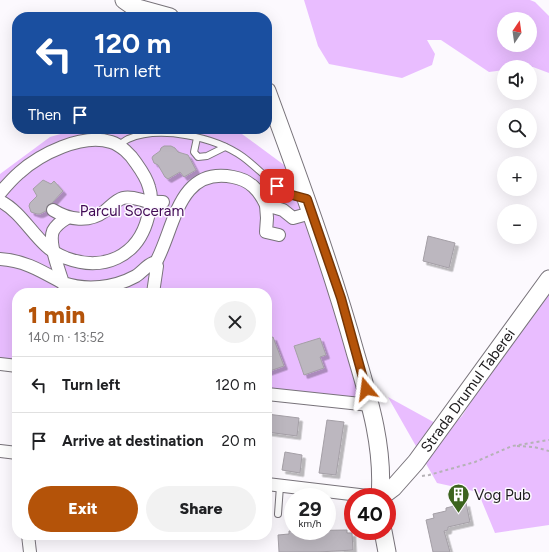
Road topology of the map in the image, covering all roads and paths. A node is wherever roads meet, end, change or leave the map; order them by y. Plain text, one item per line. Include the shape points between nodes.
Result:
1 (124, 0) edge
2 (152, 12) edge
3 (272, 105) edge
4 (152, 134) edge
5 (178, 134) edge
6 (197, 138) junction
7 (117, 146) junction
8 (225, 147) junction
9 (154, 177) dead end
10 (0, 192) edge
11 (0, 201) edge
12 (150, 202) junction
13 (163, 202) junction
14 (266, 205) junction
15 (309, 206) junction
16 (177, 209) junction
17 (52, 210) dead end
18 (5, 211) edge
19 (67, 218) junction
20 (279, 235) dead end
21 (54, 253) junction
22 (0, 259) edge
23 (156, 264) junction
24 (549, 279) edge
25 (65, 288) edge
26 (154, 288) edge
27 (0, 364) edge
28 (12, 365) edge
29 (272, 395) edge
30 (370, 405) junction
31 (549, 440) edge
32 (512, 446) junction
33 (0, 451) edge
34 (549, 451) edge
35 (12, 452) edge
36 (403, 477) junction
37 (272, 485) edge
38 (280, 486) junction
39 (381, 488) edge
40 (393, 488) edge
41 (344, 493) edge
42 (278, 514) dead end
43 (29, 540) edge
44 (385, 540) edge
45 (30, 552) edge
46 (387, 552) edge

1 - 2 street via 134,7
3 - 15 street
4 - 7 lane via 128,139
5 - 6 lane
6 - 8 lane
6 - 8 lane via 194,152 198,157 207,156
7 - 10 street via 111,142 97,140 60,148 20,172
7 - 12 street via 132,157 141,170 149,187
8 - 15 lane via 242,156 284,190
9 - 13 street via 158,195
11 - 18 street
12 - 13 street
12 - 19 street via 134,197 124,198 96,216
12 - 21 street via 147,224 137,242 128,252 115,259 86,264
13 - 16 street
14 - 15 street via 283,210 293,218
14 - 16 street via 255,187 238,178 220,176 202,180 193,186
14 - 20 street via 266,232
15 - 30 street via 341,298
16 - 23 street
17 - 19 street
18 - 21 street via 21,217 41,242
19 - 21 street via 52,232
21 - 25 street
22 - 25 street via 26,264
23 - 25 street via 149,265 140,273 116,284 98,288
23 - 26 street via 158,270
24 - 36 street, Strada Drumul Taberei
27 - 28 street
29 - 30 street
30 - 39 street via 380,452
31 - 32 path
32 - 34 path
32 - 36 path via 475,462 429,475
33 - 35 street
36 - 40 street, Strada Drumul Taberei
37 - 38 street
38 - 41 street
38 - 42 lane
43 - 45 street
44 - 46 street

